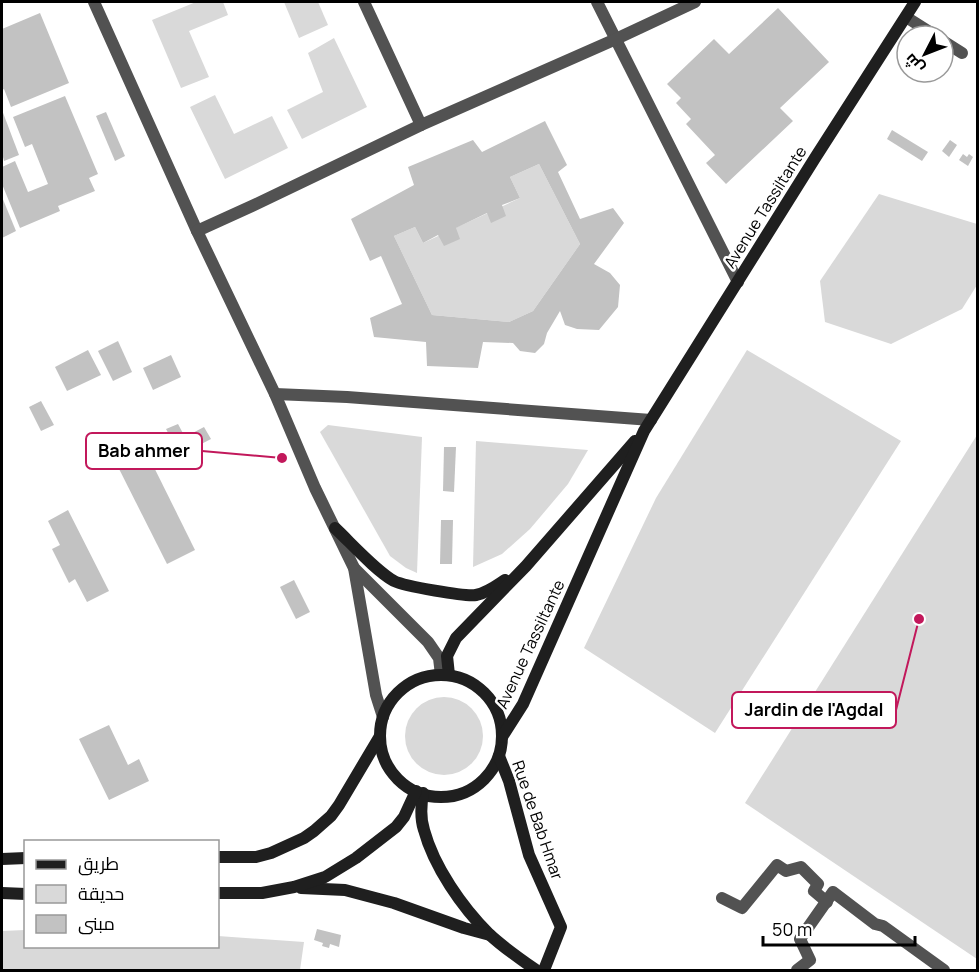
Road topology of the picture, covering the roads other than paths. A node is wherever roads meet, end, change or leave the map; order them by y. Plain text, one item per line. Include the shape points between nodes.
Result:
1 (94, 2) edge
2 (364, 2) edge
3 (597, 2) edge
4 (695, 2) edge
5 (915, 2) edge
6 (906, 17) junction
7 (917, 24) edge
8 (616, 39) junction
9 (955, 49) edge
10 (962, 53) dead end
11 (421, 124) junction
12 (197, 231) junction
13 (738, 282) junction
14 (275, 394) junction
15 (651, 420) junction
16 (644, 431) junction
17 (335, 528) junction
18 (526, 566) junction
19 (354, 568) junction
20 (445, 675) junction
21 (383, 717) junction
22 (381, 736) junction
23 (502, 737) junction
24 (499, 756) junction
25 (419, 792) junction
26 (219, 857) edge
27 (24, 858) edge
28 (2, 859) edge
29 (294, 887) junction
30 (219, 893) edge
31 (2, 894) edge
32 (24, 894) edge
33 (722, 898) dead end
34 (827, 902) junction
35 (491, 935) junction
36 (536, 970) edge
37 (544, 970) edge
38 (797, 970) edge
39 (944, 970) edge

1 - 12 street
2 - 11 street
3 - 8 street
4 - 8 street
5 - 6 main road, Avenue Tassiltante
6 - 7 street
6 - 13 main road, Avenue Tassiltante
8 - 11 street
8 - 13 street
9 - 10 street
11 - 12 street
12 - 14 street
13 - 15 main road, Avenue Tassiltante
14 - 15 street
14 - 17 street
15 - 16 main road, Avenue Tassiltante
16 - 18 main road, Avenue Tassiltante
16 - 23 main road, Avenue Tassiltante via 522,704
17 - 18 main road via 395,582 445,592 478,595
17 - 19 street
18 - 20 main road, Avenue Tassiltante via 456,638 447,656
19 - 20 street via 428,642
19 - 21 street
20 - 21 main road via 420,678 402,689
20 - 23 main road via 474,684 487,696 500,720
21 - 22 main road
22 - 25 main road via 382,751 392,771
22 - 26 main road via 339,805 314,831 271,853
23 - 24 main road
24 - 25 main road via 482,782 471,789 445,797
24 - 37 main road, Rue de Bab Hmar via 529,855 561,927
25 - 29 main road via 396,827 325,877
25 - 35 main road via 423,828 435,858 469,912
27 - 28 main road
29 - 30 main road via 262,893
29 - 35 main road via 345,890
31 - 32 main road
33 - 34 street via 742,908 777,865 786,871 801,867 818,884 814,891
34 - 38 street via 800,939 810,960
34 - 39 street via 833,892
35 - 36 main road

